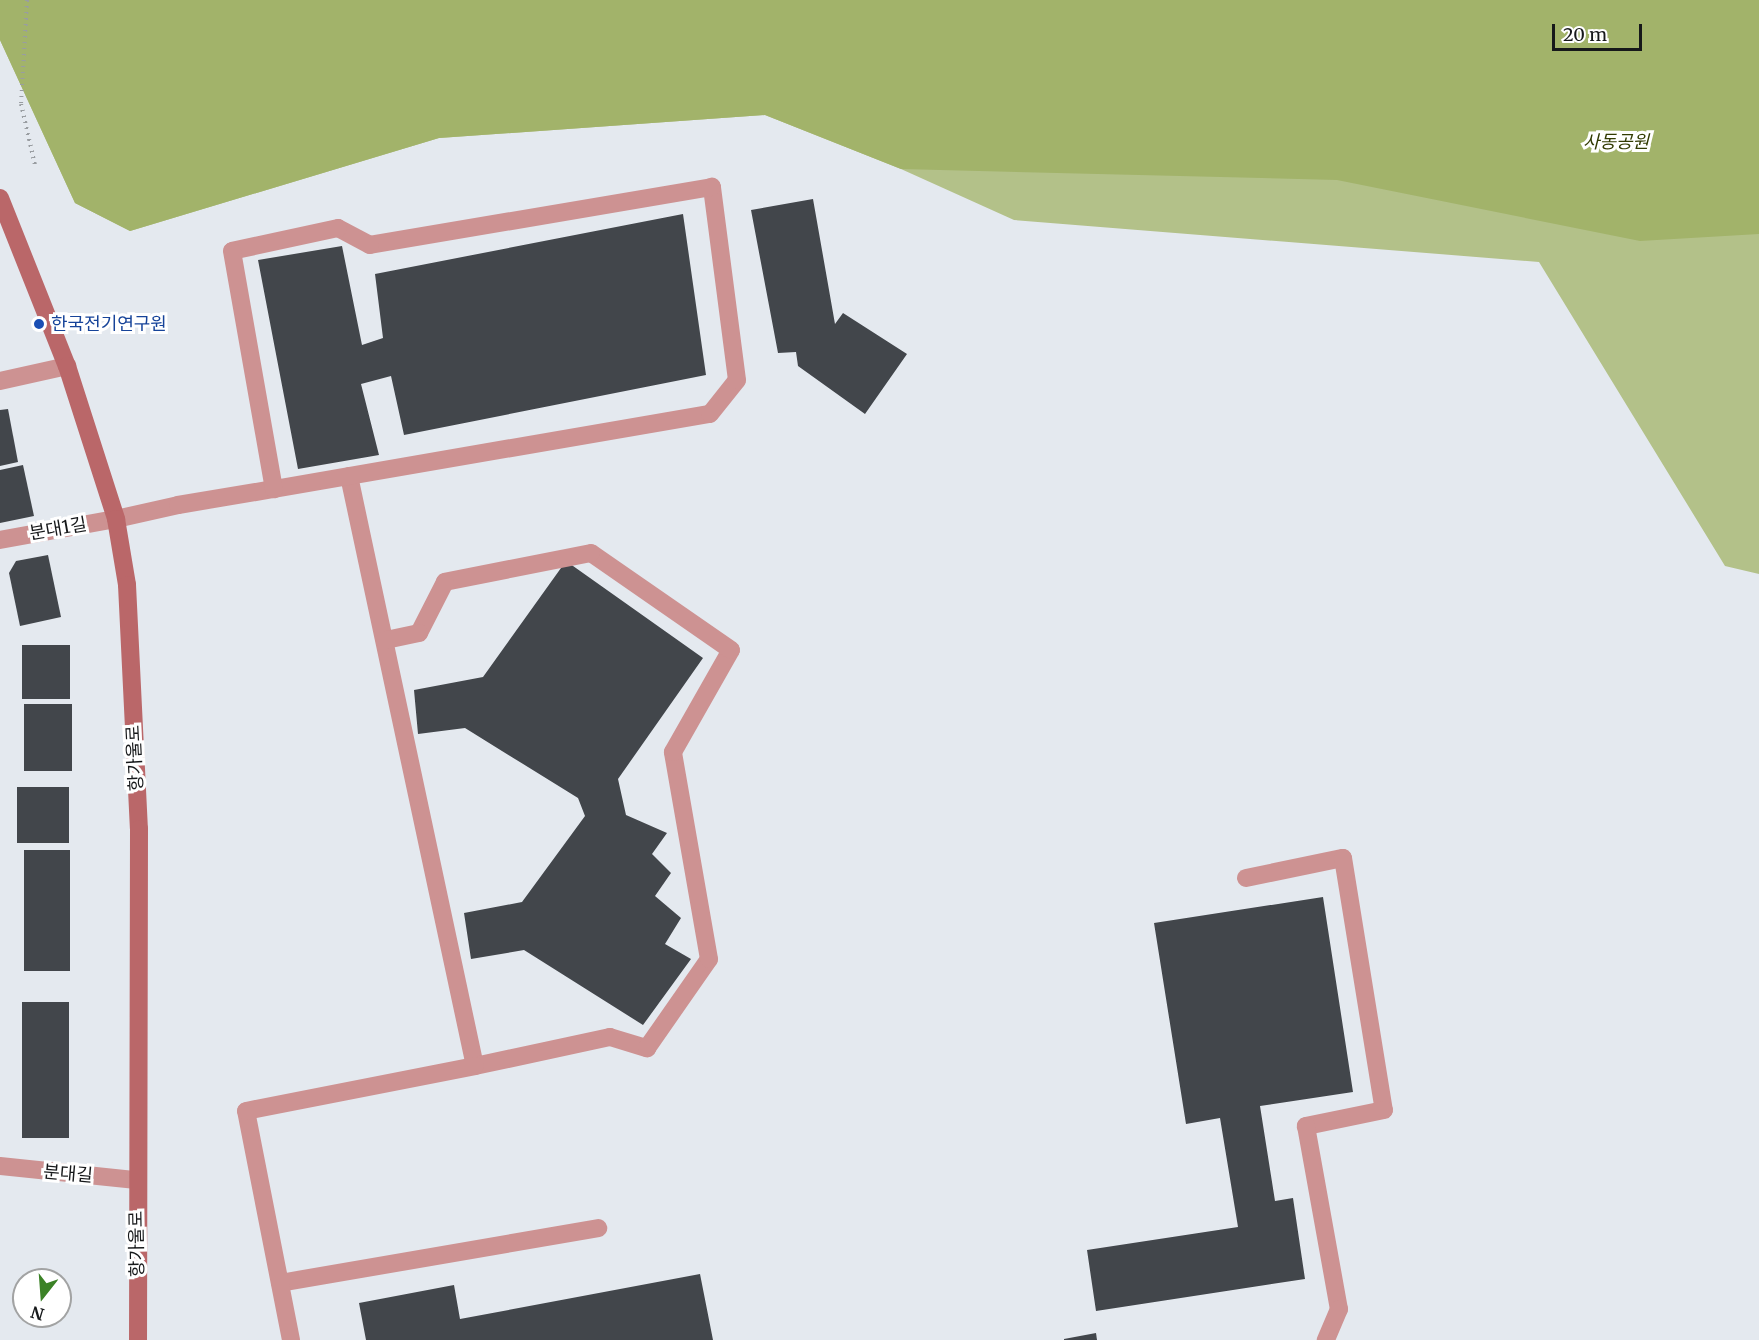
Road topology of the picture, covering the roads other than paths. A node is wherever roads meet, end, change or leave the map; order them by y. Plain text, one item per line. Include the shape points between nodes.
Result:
1 (0, 198) edge
2 (67, 366) junction
3 (0, 381) edge
4 (350, 476) junction
5 (274, 489) junction
6 (116, 519) junction
7 (0, 540) edge
8 (385, 640) junction
9 (1246, 878) dead end
10 (475, 1066) junction
11 (0, 1166) edge
12 (136, 1180) junction
13 (598, 1228) dead end
14 (280, 1283) junction
15 (138, 1340) edge
16 (291, 1340) edge
17 (1326, 1340) edge

1 - 2 main road, 항가울로
2 - 3 street
2 - 6 main road, 항가울로
4 - 5 street, 분대1길
4 - 5 street, 분대1길 via 710,414 737,380 712,187 370,245 338,228 232,251
4 - 8 street
5 - 6 street, 분대1길
6 - 7 street, 분대1길
6 - 12 main road, 항가울로 via 127,585 139,829
8 - 10 street
8 - 10 street via 419,633 445,582 591,553 731,651 673,752 709,959 647,1048 610,1037
9 - 17 street via 1343,858 1384,1110 1306,1126 1339,1309
10 - 14 street via 246,1111
11 - 12 street, 분대길
12 - 15 main road, 항가울로
13 - 14 street
14 - 16 street

